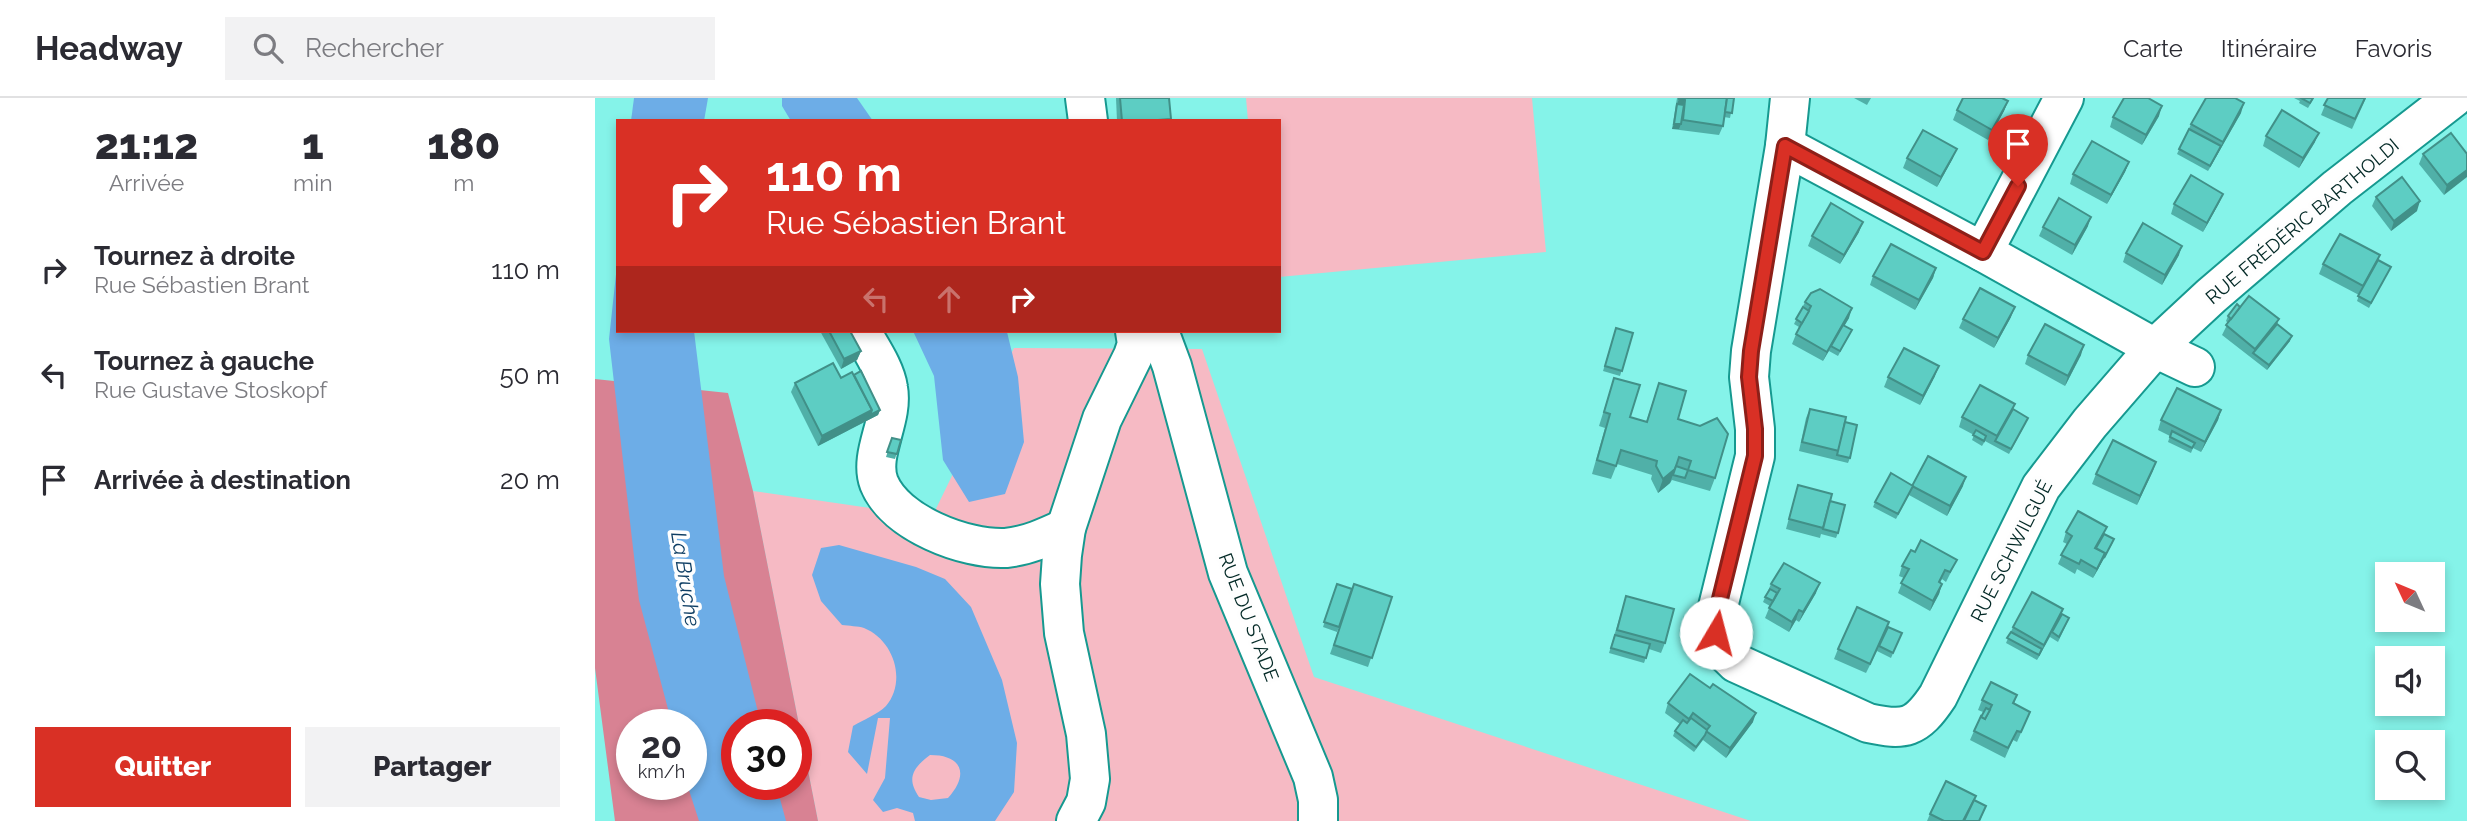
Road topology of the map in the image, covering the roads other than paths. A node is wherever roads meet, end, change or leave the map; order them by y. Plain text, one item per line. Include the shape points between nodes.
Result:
1 (1085, 98) edge
2 (1790, 98) edge
3 (2064, 98) edge
4 (2452, 98) edge
5 (1088, 119) edge
6 (1785, 146) junction
7 (1983, 252) junction
8 (862, 333) edge
9 (1135, 333) edge
10 (1160, 333) edge
11 (2155, 348) junction
12 (2196, 367) dead end
13 (1066, 528) junction
14 (1076, 821) edge
15 (1318, 821) edge

1 - 5 street
2 - 6 street
3 - 7 street
4 - 11 street, RUE FRÉDÉRIC BARTHOLDI via 2279,237
6 - 7 street
6 - 11 street, RUE SCHWILGUÉ via 1751,351 1755,456 1718,607 1716,633 1723,651 1736,663 1868,723 1905,728 1938,696 2041,487
7 - 11 street
8 - 13 street via 888,388 889,411 877,458 878,481 890,501 943,536 978,546 1006,548
9 - 13 street via 1133,356 1102,419
10 - 15 street, RUE DU STADE via 1228,573 1313,777
11 - 12 street
13 - 14 street via 1060,584 1090,779

